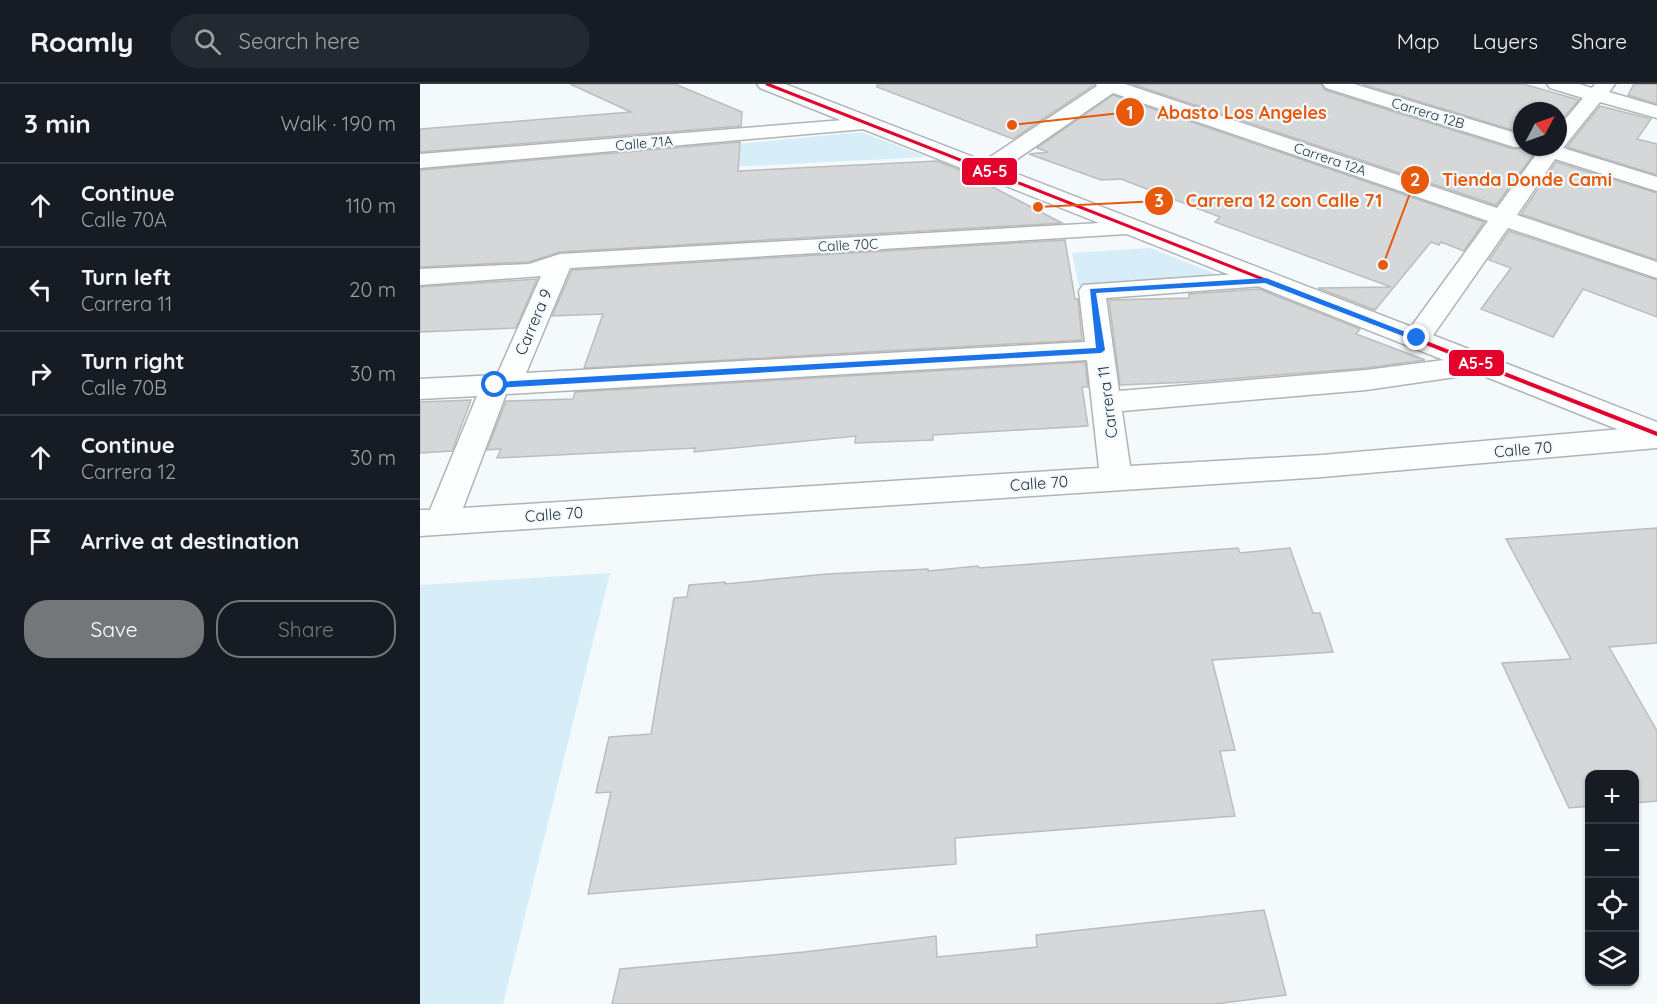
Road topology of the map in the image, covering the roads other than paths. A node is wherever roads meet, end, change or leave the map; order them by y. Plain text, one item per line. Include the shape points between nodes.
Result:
1 (767, 84) edge
2 (1333, 84) edge
3 (1557, 84) edge
4 (1110, 85) edge
5 (1601, 89) edge
6 (1657, 112) edge
7 (869, 124) junction
8 (1567, 127) edge
9 (1513, 139) edge
10 (1567, 152) edge
11 (1543, 156) edge
12 (420, 161) edge
13 (986, 170) junction
14 (1657, 184) edge
15 (1501, 217) junction
16 (1135, 228) junction
17 (420, 258) edge
18 (560, 261) junction
19 (1657, 270) edge
20 (420, 277) edge
21 (1266, 280) junction
22 (1417, 338) junction
23 (1101, 350) junction
24 (1483, 364) junction
25 (501, 384) junction
26 (420, 389) edge
27 (1107, 402) junction
28 (1657, 436) edge
29 (1116, 478) junction
30 (430, 522) edge

1 - 7 street
2 - 9 street, Carrera 12B
3 - 5 street
4 - 13 street
4 - 15 street, Carrera 12A
5 - 6 street
5 - 8 street
7 - 12 street, Calle 71A
7 - 13 street
10 - 14 street
11 - 15 street
13 - 16 street
15 - 19 street, Carrera 12A
15 - 22 street
16 - 18 street, Calle 70C
16 - 21 street
17 - 18 street, Calle 70C via 545,252
18 - 20 street, Calle 70C via 532,271
18 - 25 street, Carrera 9
21 - 22 street
21 - 23 street, Carrera 11 via 1092,291
22 - 24 street
23 - 25 street
23 - 27 street, Carrera 11
24 - 27 street via 1366,380
24 - 28 street
25 - 26 street
25 - 30 street, Carrera 9
27 - 29 street, Carrera 11
28 - 29 street, Calle 70 via 1322,466
29 - 30 street, Calle 70

